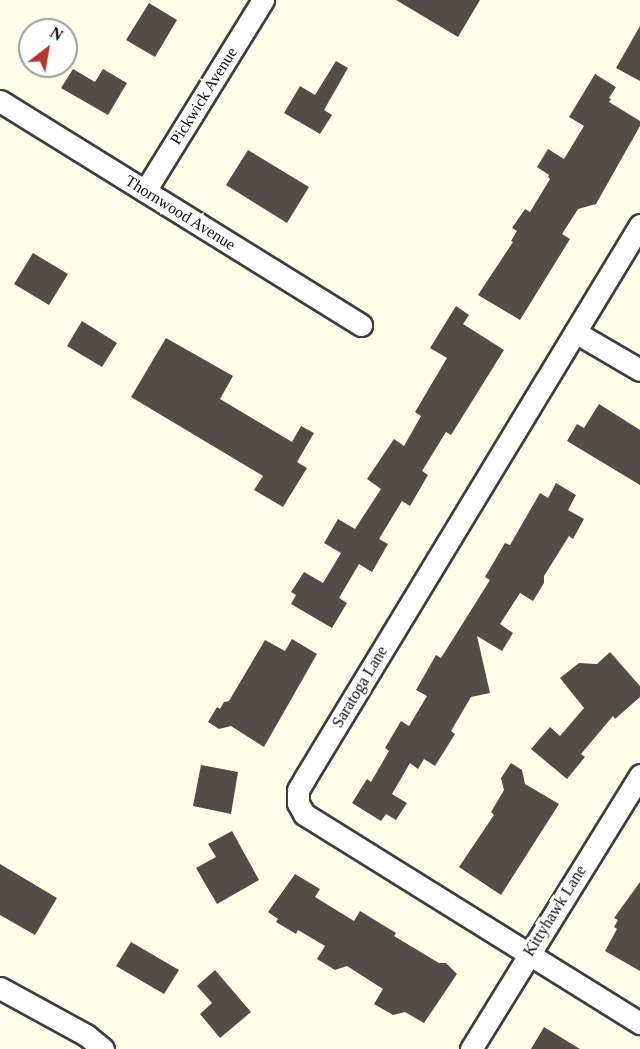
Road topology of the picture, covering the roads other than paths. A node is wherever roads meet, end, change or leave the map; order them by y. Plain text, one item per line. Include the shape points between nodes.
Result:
1 (263, 0) edge
2 (0, 101) edge
3 (145, 191) junction
4 (640, 225) edge
5 (361, 326) dead end
6 (574, 332) junction
7 (640, 370) edge
8 (640, 775) edge
9 (528, 954) junction
10 (0, 988) edge
11 (640, 1023) edge
12 (103, 1049) edge
13 (471, 1049) edge

1 - 3 street, Pickwick Avenue
2 - 3 street, Thornwood Avenue
3 - 5 street, Thornwood Avenue
4 - 6 street, Saratoga Lane
6 - 7 street
6 - 9 street, Saratoga Lane via 298,790 298,803 304,814
8 - 9 street, Kittyhawk Lane
9 - 11 street, Saratoga Lane
9 - 13 street, Kittyhawk Lane
10 - 12 street via 86,1035

